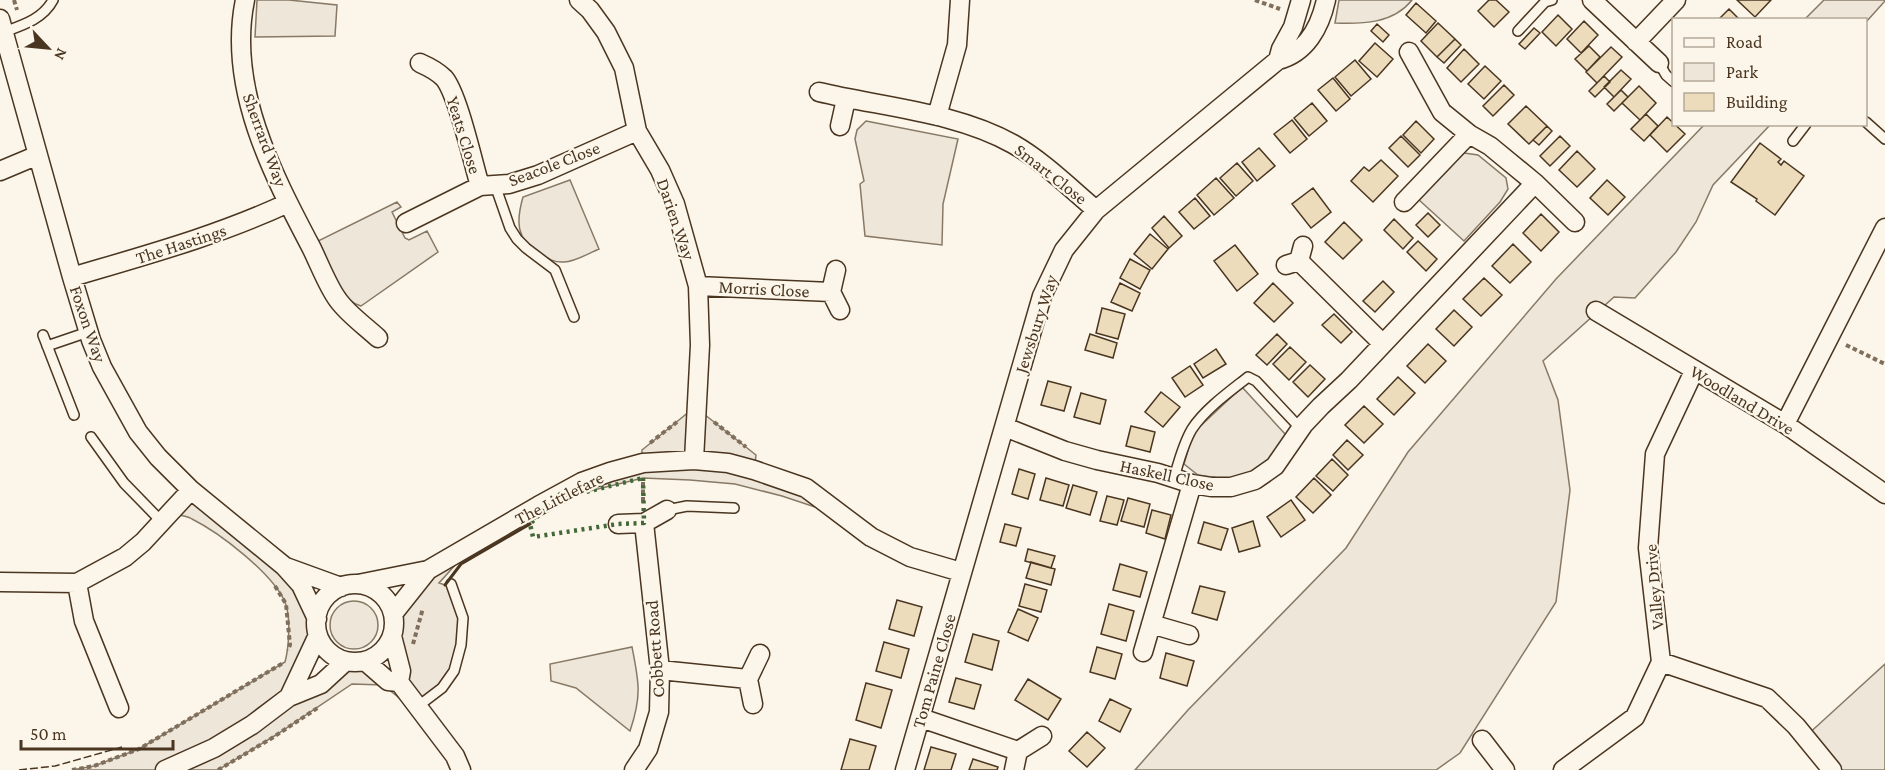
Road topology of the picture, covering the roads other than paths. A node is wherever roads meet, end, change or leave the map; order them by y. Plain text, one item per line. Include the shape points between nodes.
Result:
1 (53, 0) edge
2 (245, 0) edge
3 (579, 0) edge
4 (960, 0) edge
5 (1326, 0) edge
6 (1552, 0) edge
7 (1592, 0) edge
8 (1676, 0) edge
9 (1299, 8) edge
10 (2, 26) edge
11 (1518, 31) dead end
12 (1636, 42) junction
13 (1409, 51) dead end
14 (1278, 60) junction
15 (420, 63) dead end
16 (1659, 63) joint
17 (1672, 80) edge
18 (819, 92) dead end
19 (846, 99) junction
20 (938, 116) junction
21 (1867, 124) edge
22 (840, 126) dead end
23 (1804, 126) edge
24 (637, 131) junction
25 (1469, 134) junction
26 (1885, 139) edge
27 (1793, 141) dead end
28 (38, 155) junction
29 (0, 171) edge
30 (1534, 183) junction
31 (487, 186) junction
32 (1404, 202) dead end
33 (288, 203) junction
34 (1096, 210) junction
35 (1575, 222) dead end
36 (406, 223) dead end
37 (1885, 228) edge
38 (1296, 258) dead end
39 (836, 270) dead end
40 (72, 278) junction
41 (698, 286) junction
42 (831, 292) junction
43 (840, 310) dead end
44 (1596, 311) dead end
45 (574, 317) dead end
46 (88, 332) junction
47 (43, 335) dead end
48 (378, 339) dead end
49 (1382, 343) junction
50 (47, 346) junction
51 (1694, 370) junction
52 (74, 415) dead end
53 (1785, 424) junction
54 (1005, 427) junction
55 (1301, 429) junction
56 (91, 437) dead end
57 (694, 460) junction
58 (1174, 478) junction
59 (1192, 484) junction
60 (191, 490) junction
61 (1885, 494) edge
62 (734, 508) dead end
63 (667, 510) joint
64 (162, 522) junction
65 (644, 523) junction
66 (618, 524) dead end
67 (284, 566) junction
68 (428, 570) junction
69 (962, 572) junction
70 (0, 582) edge
71 (77, 583) junction
72 (451, 584) dead end
73 (349, 586) junction
74 (393, 614) junction
75 (1151, 624) junction
76 (317, 627) junction
77 (1189, 635) dead end
78 (392, 636) junction
79 (1143, 652) dead end
80 (760, 654) dead end
81 (346, 661) junction
82 (365, 661) junction
83 (1661, 662) junction
84 (660, 670) junction
85 (748, 679) junction
86 (399, 682) junction
87 (289, 697) junction
88 (753, 704) dead end
89 (417, 707) junction
90 (119, 708) dead end
91 (921, 718) junction
92 (1042, 736) dead end
93 (1482, 740) dead end
94 (1018, 751) junction
95 (165, 770) edge
96 (461, 770) edge
97 (634, 770) edge
98 (905, 770) edge
99 (1014, 770) edge
100 (1506, 770) edge
101 (1563, 770) edge
102 (1832, 770) edge

1 - 10 lane via 40,16
2 - 33 street, Sherrard Way via 242,74 269,160
3 - 24 street, Darien Way via 602,26 617,52
4 - 20 street via 957,45
5 - 14 street, Jewsbury Way via 1319,27 1312,36 1289,57
6 - 11 lane via 1545,2
7 - 12 street
8 - 12 street
9 - 14 street, Jewsbury Way
10 - 28 street, Foxon Way
12 - 16 street
13 - 25 street via 1442,112
14 - 34 street, Jewsbury Way
15 - 31 street, Yeats Close via 446,80
16 - 17 lane
18 - 19 street, Smart Close
19 - 20 street, Smart Close
19 - 22 street
20 - 34 street, Smart Close via 1015,145
21 - 26 lane
23 - 27 lane
24 - 31 street, Seacole Close via 538,175
24 - 41 street, Darien Way via 675,204
25 - 30 street via 1490,146
25 - 32 street
28 - 29 street
28 - 40 street, Foxon Way
30 - 35 street
30 - 49 street, Haskell Close
31 - 36 street, Seacole Close
31 - 45 lane via 517,240 555,270
33 - 40 street, The Hastings via 197,240
33 - 48 street, Sherrard Way via 338,300
34 - 54 street, Jewsbury Way via 1064,250 1042,296
37 - 53 street
38 - 49 street
39 - 42 street, Morris Close
40 - 46 street, Foxon Way
41 - 42 street, Morris Close
41 - 57 street, Darien Way via 700,345
42 - 43 street, Morris Close
44 - 51 street, Woodland Drive
46 - 50 lane
46 - 60 street, Foxon Way via 102,367 138,432
47 - 50 lane
49 - 55 street, Haskell Close
50 - 52 lane
51 - 53 street, Woodland Drive
51 - 83 street, Valley Drive via 1655,454 1648,548
53 - 61 street, Woodland Drive
54 - 58 street, Haskell Close via 1065,451
54 - 69 street, Jewsbury Way
55 - 58 lane via 1248,377 1193,429
55 - 59 street, Haskell Close via 1275,466 1255,480 1231,488
56 - 64 lane via 124,483
57 - 68 street, The Littlefare via 643,463 582,482
57 - 69 street, The Littlefare via 728,463 806,488 871,537 910,557
58 - 59 street, Haskell Close
59 - 75 street
60 - 64 street
60 - 67 street, Foxon Way
62 - 63 lane via 687,506
63 - 65 street
64 - 71 street via 126,557
65 - 66 street
65 - 84 street, Cobbett Road
67 - 73 street, Foxon Way
67 - 76 street, Foxon Way via 301,585
68 - 73 street, The Littlefare
68 - 74 street, The Littlefare
69 - 91 street, Tom Paine Close
70 - 71 street
71 - 90 street via 84,621
72 - 89 lane via 464,618 454,671 442,688
73 - 74 street via 366,586 380,594
73 - 76 street via 324,600
74 - 78 street
75 - 77 street
75 - 79 street
76 - 81 street via 329,651
76 - 87 street
78 - 82 street via 377,656
78 - 86 street
80 - 85 street
81 - 82 street
81 - 87 street via 321,684
82 - 86 street via 388,681
83 - 101 street via 1635,717
83 - 102 street via 1767,698
84 - 85 street
84 - 97 street, Cobbett Road via 659,712 648,749
85 - 88 street
86 - 89 street
87 - 95 street via 214,748
89 - 96 street via 455,756
91 - 94 street
91 - 98 street, Tom Paine Close
92 - 94 street
93 - 100 street
94 - 99 street

